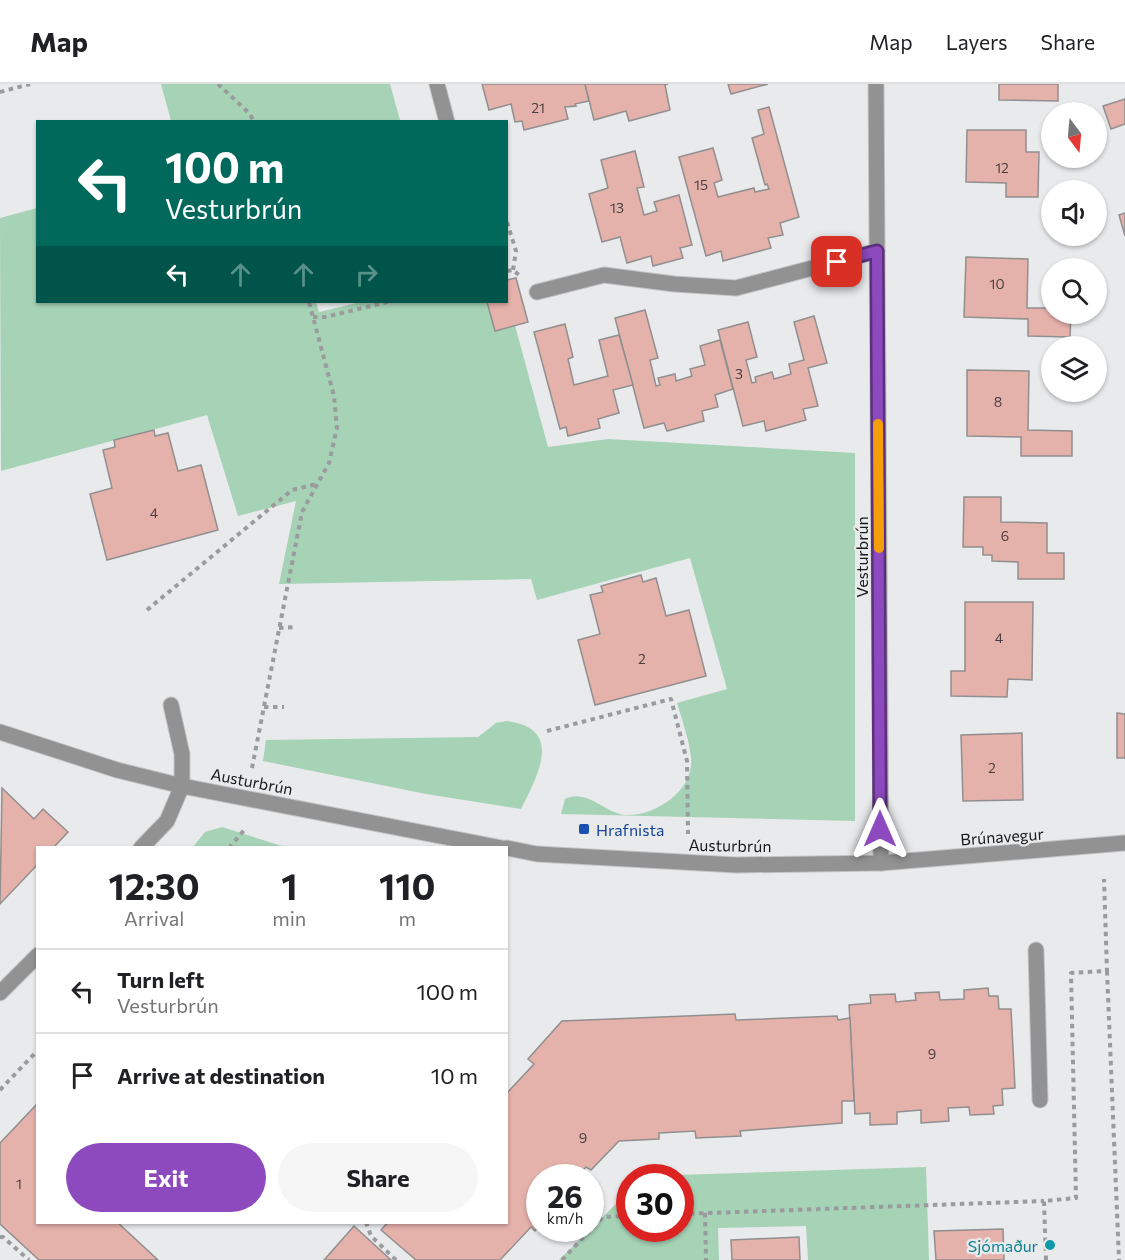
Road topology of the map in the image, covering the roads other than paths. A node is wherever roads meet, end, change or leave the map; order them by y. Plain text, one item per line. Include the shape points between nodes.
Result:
1 (437, 84) edge
2 (876, 84) edge
3 (446, 120) edge
4 (877, 251) junction
5 (537, 292) dead end
6 (171, 705) dead end
7 (0, 732) edge
8 (182, 786) junction
9 (1125, 843) edge
10 (143, 846) edge
11 (492, 846) edge
12 (508, 848) edge
13 (880, 863) junction
14 (1036, 950) dead end
15 (36, 956) edge
16 (0, 993) edge
17 (1040, 1100) dead end

1 - 3 street
2 - 4 street, Vesturbrún
4 - 5 street via 736,288 604,275
4 - 13 street, Vesturbrún
6 - 8 street via 182,754
7 - 8 street, Austurbrún via 117,770
8 - 10 street via 167,821
8 - 11 street, Austurbrún
9 - 13 street, Brúnavegur
12 - 13 street, Austurbrún via 537,854 736,865
14 - 17 street
15 - 16 street

